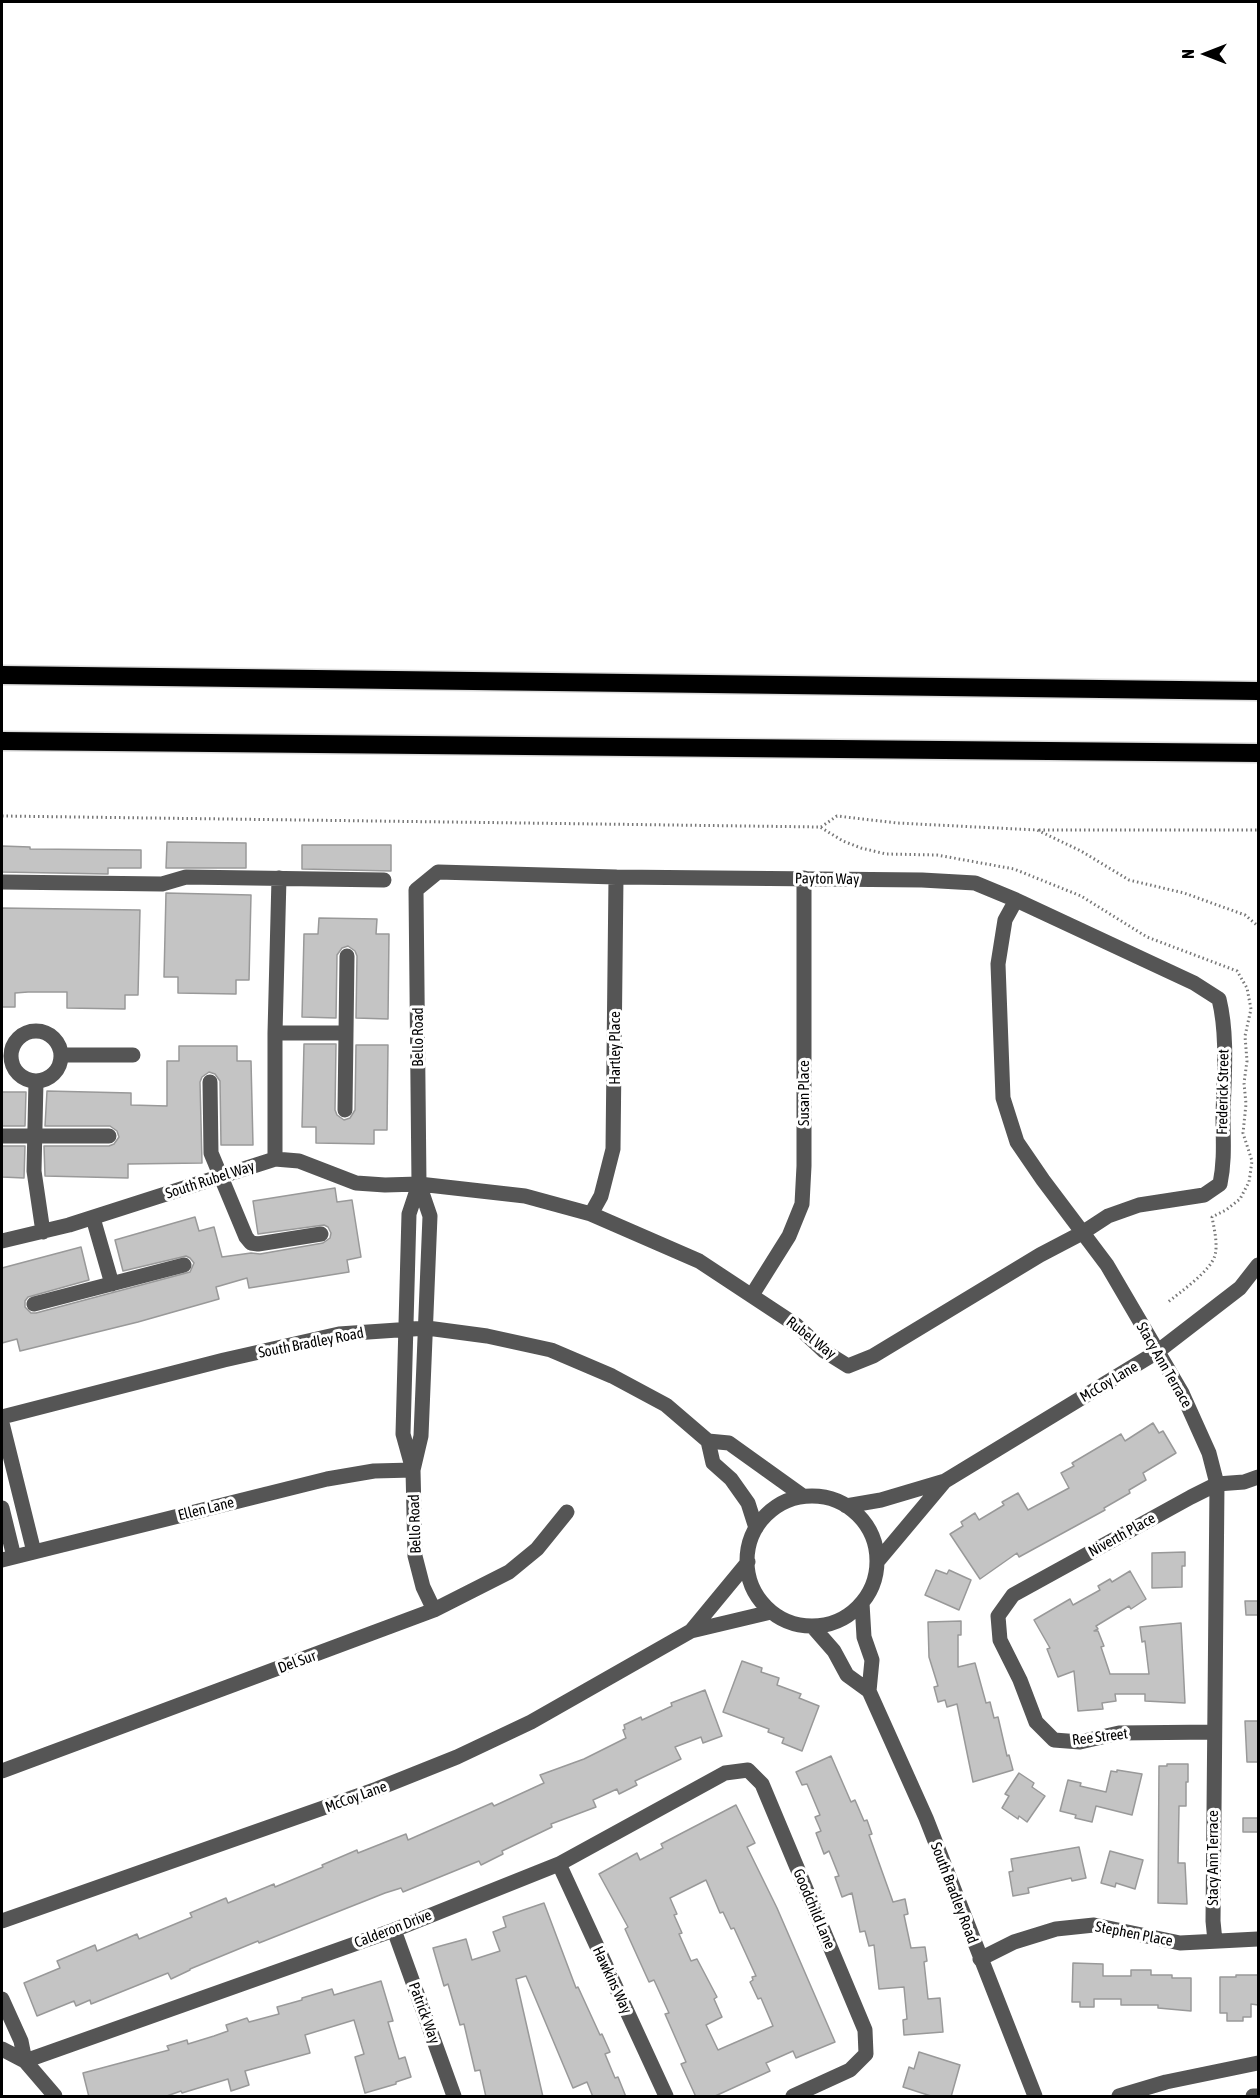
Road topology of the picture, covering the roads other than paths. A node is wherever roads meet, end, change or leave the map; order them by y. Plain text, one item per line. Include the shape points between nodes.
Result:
1 (2, 675) edge
2 (1258, 691) edge
3 (2, 741) edge
4 (1258, 753) edge
5 (616, 877) junction
6 (279, 878) junction
7 (804, 878) junction
8 (384, 880) dead end
9 (2, 882) edge
10 (416, 890) joint
11 (1016, 900) junction
12 (347, 956) dead end
13 (1219, 999) joint
14 (275, 1033) junction
15 (346, 1033) junction
16 (6, 1054) edge
17 (61, 1055) junction
18 (134, 1055) dead end
19 (36, 1081) junction
20 (210, 1082) dead end
21 (345, 1110) dead end
22 (2, 1136) edge
23 (35, 1136) junction
24 (109, 1136) dead end
25 (275, 1159) junction
26 (221, 1176) junction
27 (419, 1184) junction
28 (1220, 1184) joint
29 (591, 1214) junction
30 (93, 1218) junction
31 (43, 1232) junction
32 (1082, 1233) junction
33 (321, 1234) dead end
34 (2, 1241) edge
35 (184, 1265) dead end
36 (1258, 1265) edge
37 (112, 1284) junction
38 (752, 1295) junction
39 (34, 1304) dead end
40 (427, 1328) junction
41 (406, 1329) junction
42 (1157, 1352) junction
43 (2, 1418) edge
44 (2, 1423) edge
45 (708, 1441) junction
46 (413, 1470) junction
47 (1258, 1477) edge
48 (945, 1481) junction
49 (1217, 1484) junction
50 (802, 1496) junction
51 (846, 1506) junction
52 (2, 1508) edge
53 (567, 1512) dead end
54 (756, 1528) junction
55 (34, 1552) junction
56 (8, 1559) edge
57 (748, 1562) junction
58 (878, 1562) junction
59 (862, 1603) junction
60 (434, 1610) junction
61 (771, 1612) junction
62 (998, 1616) joint
63 (813, 1627) junction
64 (692, 1631) junction
65 (869, 1691) junction
66 (1214, 1732) junction
67 (748, 1770) joint
68 (2, 1771) edge
69 (559, 1864) junction
70 (2, 1921) edge
71 (394, 1930) junction
72 (1258, 1940) edge
73 (1215, 1941) junction
74 (980, 1959) junction
75 (2, 1999) edge
76 (2, 2049) edge
77 (25, 2061) junction
78 (1258, 2063) edge
79 (1258, 2096) edge
80 (55, 2097) edge
81 (453, 2097) edge
82 (666, 2097) edge
83 (793, 2097) edge
84 (1035, 2097) edge
85 (1119, 2097) edge
86 (1253, 2097) edge

1 - 2 highway
3 - 4 highway
5 - 7 street, Payton Way
5 - 10 street, Payton Way via 438,872
5 - 29 street, Hartley Place via 613,1149 601,1196
6 - 8 street
6 - 9 street via 186,877 162,884
6 - 14 street
7 - 11 street, Payton Way via 975,883
7 - 38 street, Susan Place via 802,1204 789,1236
10 - 27 street, Bello Road
11 - 13 street, Payton Way via 1194,983
11 - 32 street, Stacy Ann Terrace via 1005,920 998,964 1003,1098 1017,1142
12 - 15 street
13 - 28 street, Frederick Street via 1224,1036 1225,1162
14 - 15 street
14 - 25 street
15 - 21 street
16 - 17 street via 18,1038 35,1030 53,1037
16 - 19 street via 18,1074
17 - 18 street
17 - 19 street via 54,1073
19 - 23 street
20 - 26 street via 209,1143
22 - 23 street
23 - 24 street
23 - 31 street via 34,1171
25 - 26 street, South Rubel Way
25 - 27 street, South Rubel Way via 299,1161 356,1183
26 - 30 street, South Rubel Way
26 - 33 street via 251,1243
27 - 29 street, Rubel Way via 525,1196
27 - 40 street, Bello Road via 430,1216
27 - 41 street, Bello Road via 409,1214
28 - 32 street, Rubel Way via 1204,1195 1139,1204 1108,1216
29 - 38 street, Rubel Way via 699,1261
30 - 31 street, South Rubel Way
30 - 37 street
31 - 34 street, South Rubel Way
32 - 38 street, Rubel Way via 1040,1254 873,1356 848,1366
32 - 42 street, Stacy Ann Terrace via 1107,1265
35 - 37 street
36 - 42 street, McCoy Lane via 1240,1288
37 - 39 street
40 - 41 street, South Bradley Road
40 - 45 street, South Bradley Road via 551,1350 666,1405
40 - 46 street, Bello Road via 422,1436
41 - 43 street, South Bradley Road via 339,1334
41 - 46 street, Bello Road via 403,1434
42 - 48 street, McCoy Lane
42 - 49 street, Stacy Ann Terrace via 1182,1393 1209,1454
44 - 55 street
45 - 50 street, South Bradley Road via 729,1443
45 - 54 street, South Bradley Road via 713,1463 731,1479 748,1503
46 - 55 street, Ellen Lane via 374,1471 327,1479
46 - 60 street, Bello Road via 415,1556
47 - 49 street, Niverth Place
48 - 51 street, McCoy Lane
48 - 58 street, McCoy Lane
49 - 62 street, Niverth Place via 1013,1595
49 - 66 street, Stacy Ann Terrace
50 - 51 street via 833,1499
50 - 54 street via 776,1507
51 - 58 street via 860,1516 869,1530
52 - 56 street
53 - 60 street, Del Sur via 537,1550 509,1572
54 - 57 street
55 - 56 street, Ellen Lane
57 - 61 street via 755,1594
57 - 64 street, McCoy Lane
58 - 59 street via 870,1591
59 - 63 street via 840,1621
59 - 65 street, South Bradley Road via 864,1637 872,1660
60 - 68 street, Del Sur
61 - 63 street via 796,1625
61 - 64 street, McCoy Lane
62 - 66 street, Ree Street via 1000,1640 1036,1722 1054,1740 1080,1742 1119,1733
63 - 65 street, South Bradley Road via 834,1651 847,1675
64 - 70 street, McCoy Lane via 531,1722 457,1757 377,1790
65 - 74 street, South Bradley Road via 926,1818
66 - 73 street, Stacy Ann Terrace
67 - 69 street, Calderon Drive via 725,1773
67 - 83 street, Goodchild Lane via 762,1784 865,2030 866,2054 850,2070
69 - 71 street, Calderon Drive
69 - 82 street, Hawkins Way
71 - 77 street, Calderon Drive
71 - 81 street, Patrick Way
72 - 73 street, Stephen Place
73 - 74 street, Stephen Place via 1180,1943 1094,1925 1056,1929 1014,1942
74 - 84 street, South Bradley Road
75 - 77 street via 21,2041
76 - 77 street
77 - 80 street
78 - 85 street via 1166,2082
79 - 86 street

